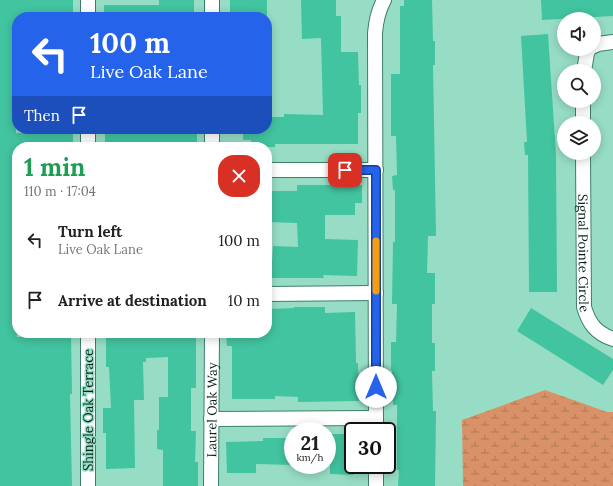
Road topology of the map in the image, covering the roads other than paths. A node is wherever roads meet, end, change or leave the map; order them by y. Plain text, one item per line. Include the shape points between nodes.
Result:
1 (88, 0) edge
2 (212, 0) edge
3 (384, 0) edge
4 (88, 12) edge
5 (212, 12) edge
6 (613, 42) edge
7 (601, 44) edge
8 (583, 160) edge
9 (272, 170) edge
10 (376, 170) junction
11 (376, 293) junction
12 (272, 294) edge
13 (88, 338) edge
14 (212, 338) edge
15 (613, 339) edge
16 (211, 419) junction
17 (376, 422) edge
18 (344, 424) edge
19 (376, 474) edge
20 (88, 486) edge
21 (211, 486) edge
22 (376, 486) edge

1 - 4 street
2 - 5 street
3 - 10 street via 377,17 375,33
6 - 7 street
8 - 15 street, Signal Pointe Circle via 584,307 592,325 601,334
9 - 10 street
10 - 11 street
11 - 12 street
11 - 17 street
13 - 20 street, Shingle Oak Terrace
14 - 16 street, Laurel Oak Way
16 - 18 street
16 - 21 street, Laurel Oak Way
19 - 22 street

